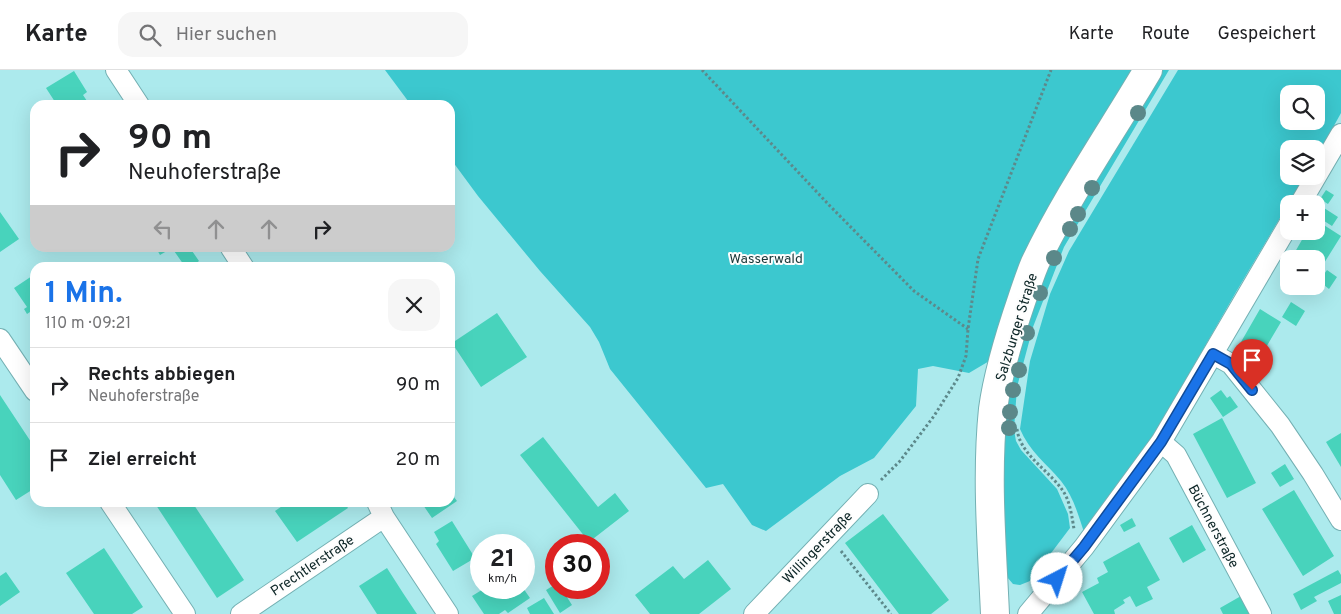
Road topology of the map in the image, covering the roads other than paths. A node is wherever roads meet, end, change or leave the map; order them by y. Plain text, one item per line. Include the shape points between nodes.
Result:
1 (116, 70) edge
2 (1148, 70) edge
3 (136, 100) edge
4 (1341, 135) edge
5 (1305, 195) edge
6 (1280, 239) edge
7 (0, 339) edge
8 (1213, 354) junction
9 (30, 384) edge
10 (1161, 442) junction
11 (868, 494) road end
12 (113, 507) edge
13 (380, 510) edge
14 (1341, 520) edge
15 (766, 609) edge
16 (185, 614) edge
17 (241, 614) edge
18 (448, 614) edge
19 (995, 614) edge
20 (1028, 614) edge
21 (1261, 614) edge

1 - 3 street
2 - 19 main road, Salzburger Straße via 1063,211 1035,265 999,375 991,442 990,489
4 - 5 street
6 - 8 street
7 - 9 street
8 - 10 street
8 - 14 street via 1231,364 1280,426
10 - 20 street via 1084,547
10 - 21 street, Büchnerstraße via 1176,455
11 - 15 street, Willingerstraße
12 - 16 street
13 - 17 street, Prechtlerstraße
13 - 18 street, Prechtlerstraße

